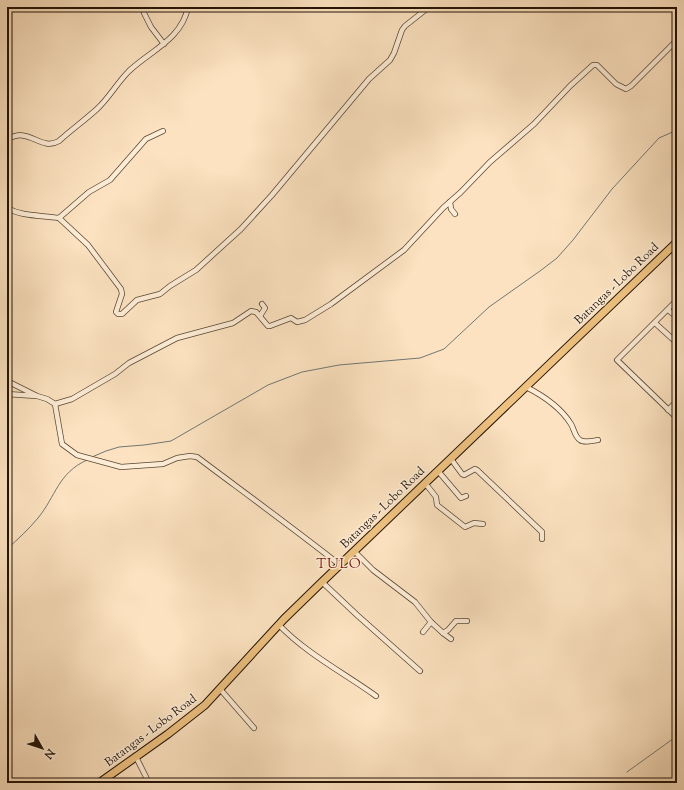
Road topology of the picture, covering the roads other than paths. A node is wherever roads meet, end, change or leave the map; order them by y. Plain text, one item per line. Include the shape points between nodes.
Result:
1 (188, 7) edge
2 (429, 7) edge
3 (144, 13) dead end
4 (677, 40) edge
5 (164, 44) junction
6 (163, 131) dead end
7 (7, 140) edge
8 (450, 202) junction
9 (7, 208) edge
10 (455, 214) dead end
11 (59, 218) junction
12 (677, 242) edge
13 (677, 300) edge
14 (262, 304) dead end
15 (668, 310) junction
16 (260, 316) junction
17 (677, 318) edge
18 (655, 322) junction
19 (677, 343) edge
20 (7, 381) edge
21 (526, 387) junction
22 (7, 394) edge
23 (37, 396) junction
24 (677, 401) edge
25 (55, 404) junction
26 (668, 410) junction
27 (677, 418) edge
28 (598, 440) dead end
29 (451, 459) junction
30 (438, 471) junction
31 (426, 483) junction
32 (466, 496) dead end
33 (483, 524) dead end
34 (542, 539) dead end
35 (354, 551) junction
36 (340, 565) junction
37 (322, 582) junction
38 (467, 621) dead end
39 (432, 622) junction
40 (279, 625) junction
41 (423, 632) dead end
42 (443, 633) junction
43 (451, 639) dead end
44 (420, 671) dead end
45 (220, 689) junction
46 (376, 696) dead end
47 (254, 728) dead end
48 (136, 757) junction
49 (99, 783) edge
50 (149, 783) edge

1 - 5 street via 181,26
2 - 11 street via 405,26 390,60 364,84 241,229 196,270 160,294 138,300 122,314 118,314 116,312 122,294 121,289 88,245
3 - 5 street
4 - 8 street via 626,89 616,84 597,64 593,64 534,124 490,162
5 - 7 street via 128,72 97,109 59,141 48,144 23,135 13,136
6 - 11 street via 146,139 110,180 89,192
8 - 10 street
8 - 16 street via 404,250 305,320 297,322 291,318 268,326
9 - 11 street via 30,215
12 - 21 main road, Batangas - Lobo Road
13 - 15 street
14 - 16 street via 265,308
15 - 17 street
15 - 18 street
16 - 25 street via 251,311 232,323 177,338 129,363 72,399
18 - 19 street
18 - 26 street via 617,360
20 - 23 street
21 - 28 street via 564,414 579,440
21 - 29 main road, Batangas - Lobo Road
22 - 23 street
23 - 25 street
24 - 26 street
25 - 36 street via 62,444 77,455 121,468 163,464 177,458 197,457
26 - 27 street
29 - 30 main road, Batangas - Lobo Road
29 - 34 street via 462,474 477,470 542,532
30 - 31 main road, Batangas - Lobo Road
30 - 32 street via 461,498
31 - 33 street via 436,497 437,505 465,527 474,523
31 - 35 main road, Batangas - Lobo Road
35 - 36 main road, Batangas - Lobo Road
35 - 39 street via 373,570 415,602
36 - 37 main road, Batangas - Lobo Road
37 - 40 main road, Batangas - Lobo Road
37 - 44 street
38 - 42 street via 456,621
39 - 41 street
39 - 42 street
40 - 45 main road, Batangas - Lobo Road
40 - 46 street via 308,650
42 - 43 street
45 - 47 street
45 - 48 main road, Batangas - Lobo Road via 188,719
48 - 49 main road, Batangas - Lobo Road
48 - 50 street

